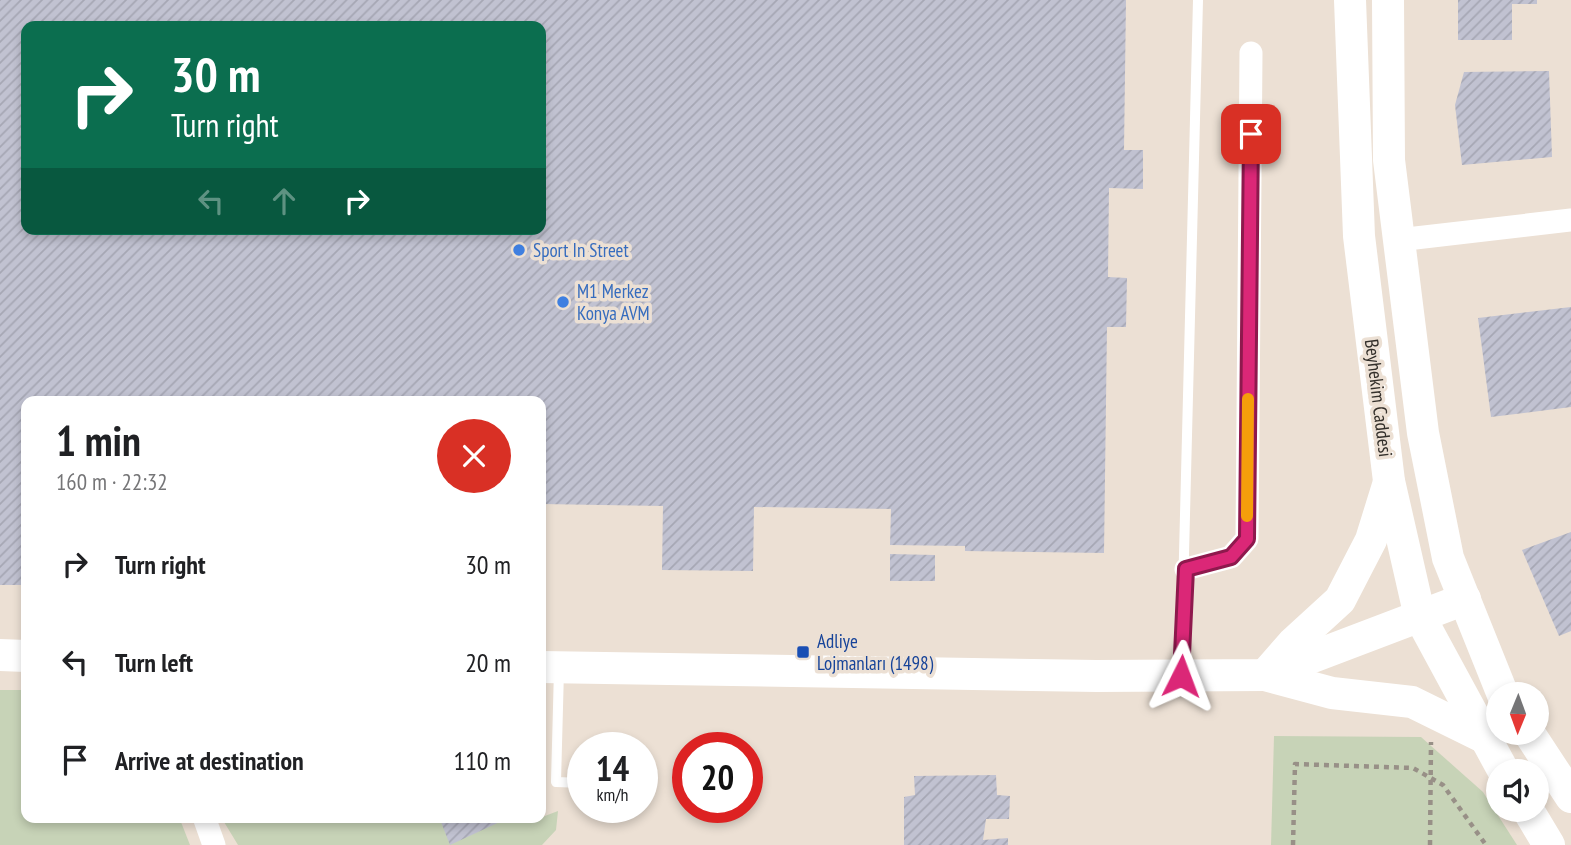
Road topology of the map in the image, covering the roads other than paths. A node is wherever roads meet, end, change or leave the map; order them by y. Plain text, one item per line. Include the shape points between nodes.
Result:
1 (1198, 0) edge
2 (1350, 0) edge
3 (1388, 0) edge
4 (1251, 53) dead end
5 (1571, 220) edge
6 (1398, 240) junction
7 (1389, 481) junction
8 (1186, 569) junction
9 (1465, 599) junction
10 (1420, 617) junction
11 (0, 655) edge
12 (21, 656) edge
13 (550, 667) edge
14 (1265, 675) junction
15 (1181, 676) junction
16 (1498, 682) edge
17 (1483, 737) junction
18 (1538, 746) edge
19 (1496, 759) edge
20 (567, 782) edge
21 (1571, 797) edge
22 (1535, 822) edge
23 (206, 823) edge
24 (214, 845) edge
25 (1549, 845) edge

1 - 8 lane
2 - 7 main road, Beyhekim Caddesi via 1359,236
3 - 6 main road, Beyhekim Caddesi via 1389,160
4 - 8 street via 1247,539 1231,557
5 - 6 street
6 - 9 main road, Beyhekim Caddesi via 1423,433 1448,558
7 - 10 main road, Beyhekim Caddesi
7 - 14 main road via 1371,540 1340,600
8 - 15 lane
9 - 10 main road
9 - 16 main road, Beyhekim Caddesi
10 - 14 main road
10 - 17 main road, Beyhekim Caddesi
11 - 12 main road
13 - 15 main road
13 - 20 lane via 556,782
14 - 15 main road
14 - 17 main road via 1332,693 1412,702
17 - 19 main road, Beyhekim Caddesi
18 - 21 main road
22 - 25 main road
23 - 24 street

